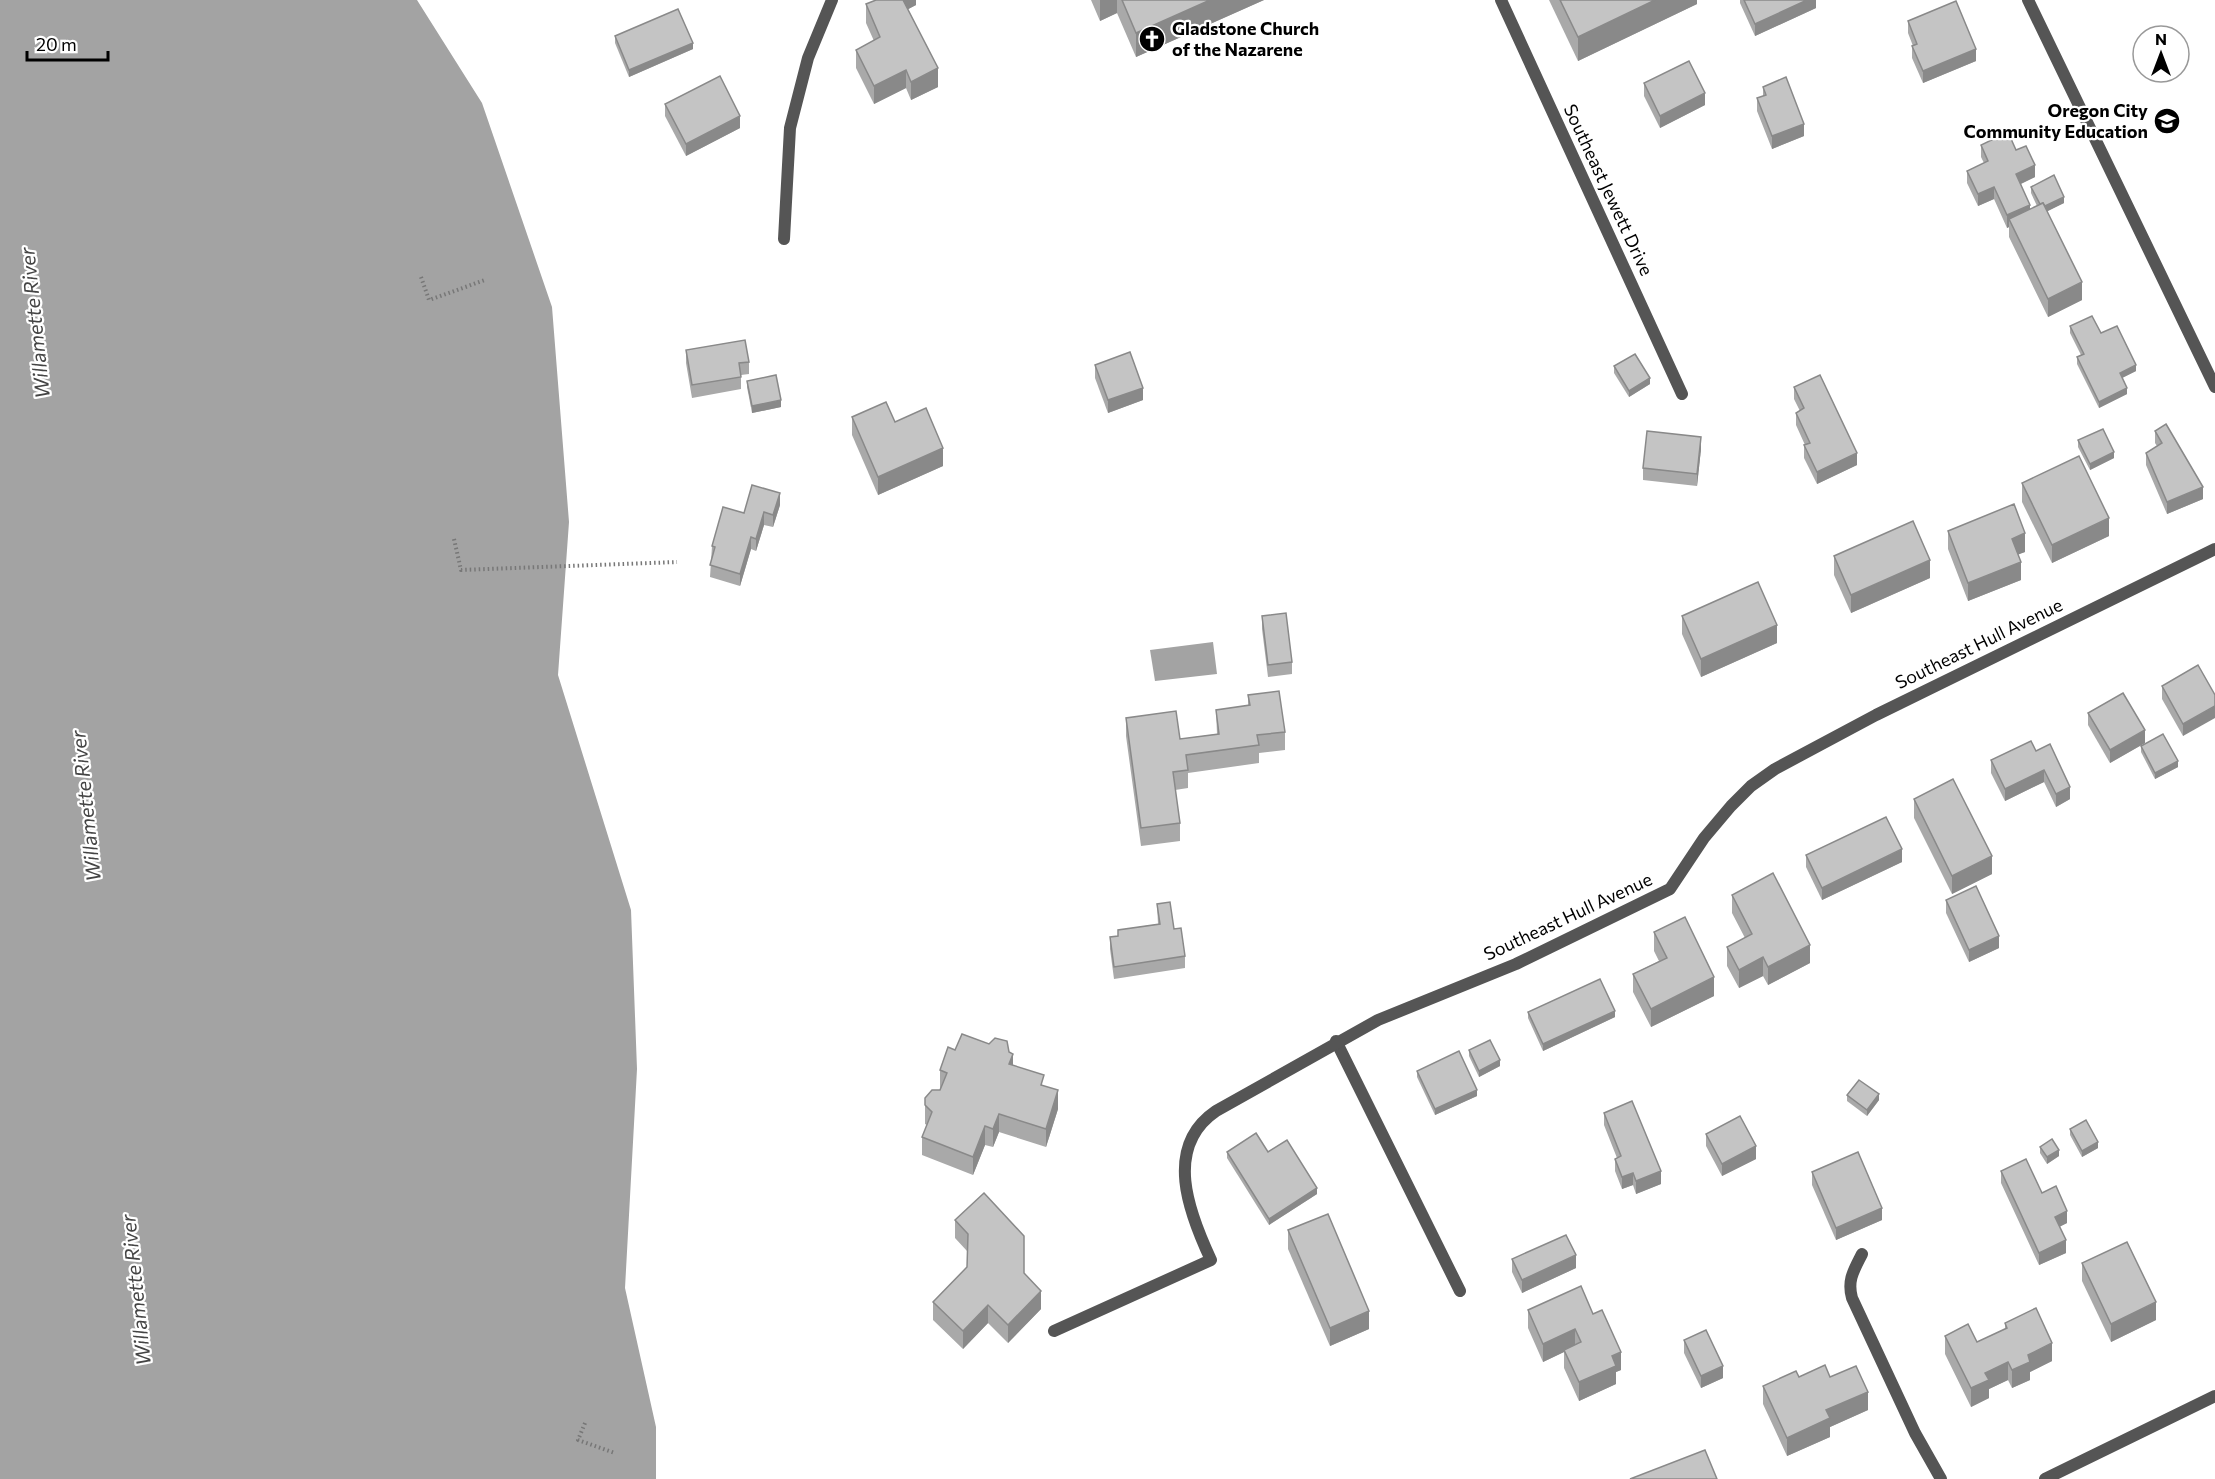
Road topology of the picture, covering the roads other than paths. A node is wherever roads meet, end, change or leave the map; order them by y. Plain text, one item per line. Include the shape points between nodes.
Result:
1 (832, 0) edge
2 (1501, 0) edge
3 (2028, 0) edge
4 (784, 239) dead end
5 (2215, 387) edge
6 (1682, 394) dead end
7 (2215, 549) edge
8 (1336, 1041) junction
9 (1862, 1254) dead end
10 (1460, 1291) dead end
11 (1054, 1331) dead end
12 (2215, 1396) edge
13 (1941, 1479) edge
14 (2045, 1479) edge

1 - 4 street via 808,58 790,128
2 - 6 street, Southeast Jewett Drive
3 - 5 street
7 - 8 street, Southeast Hull Avenue via 1887,709 1775,769 1731,806 1670,889 1516,964 1392,1013
8 - 10 street
8 - 11 street, Southeast Hull Avenue via 1216,1111 1193,1135 1185,1167 1187,1200 1211,1260
9 - 13 street via 1851,1276 1852,1298 1915,1433
12 - 14 street

